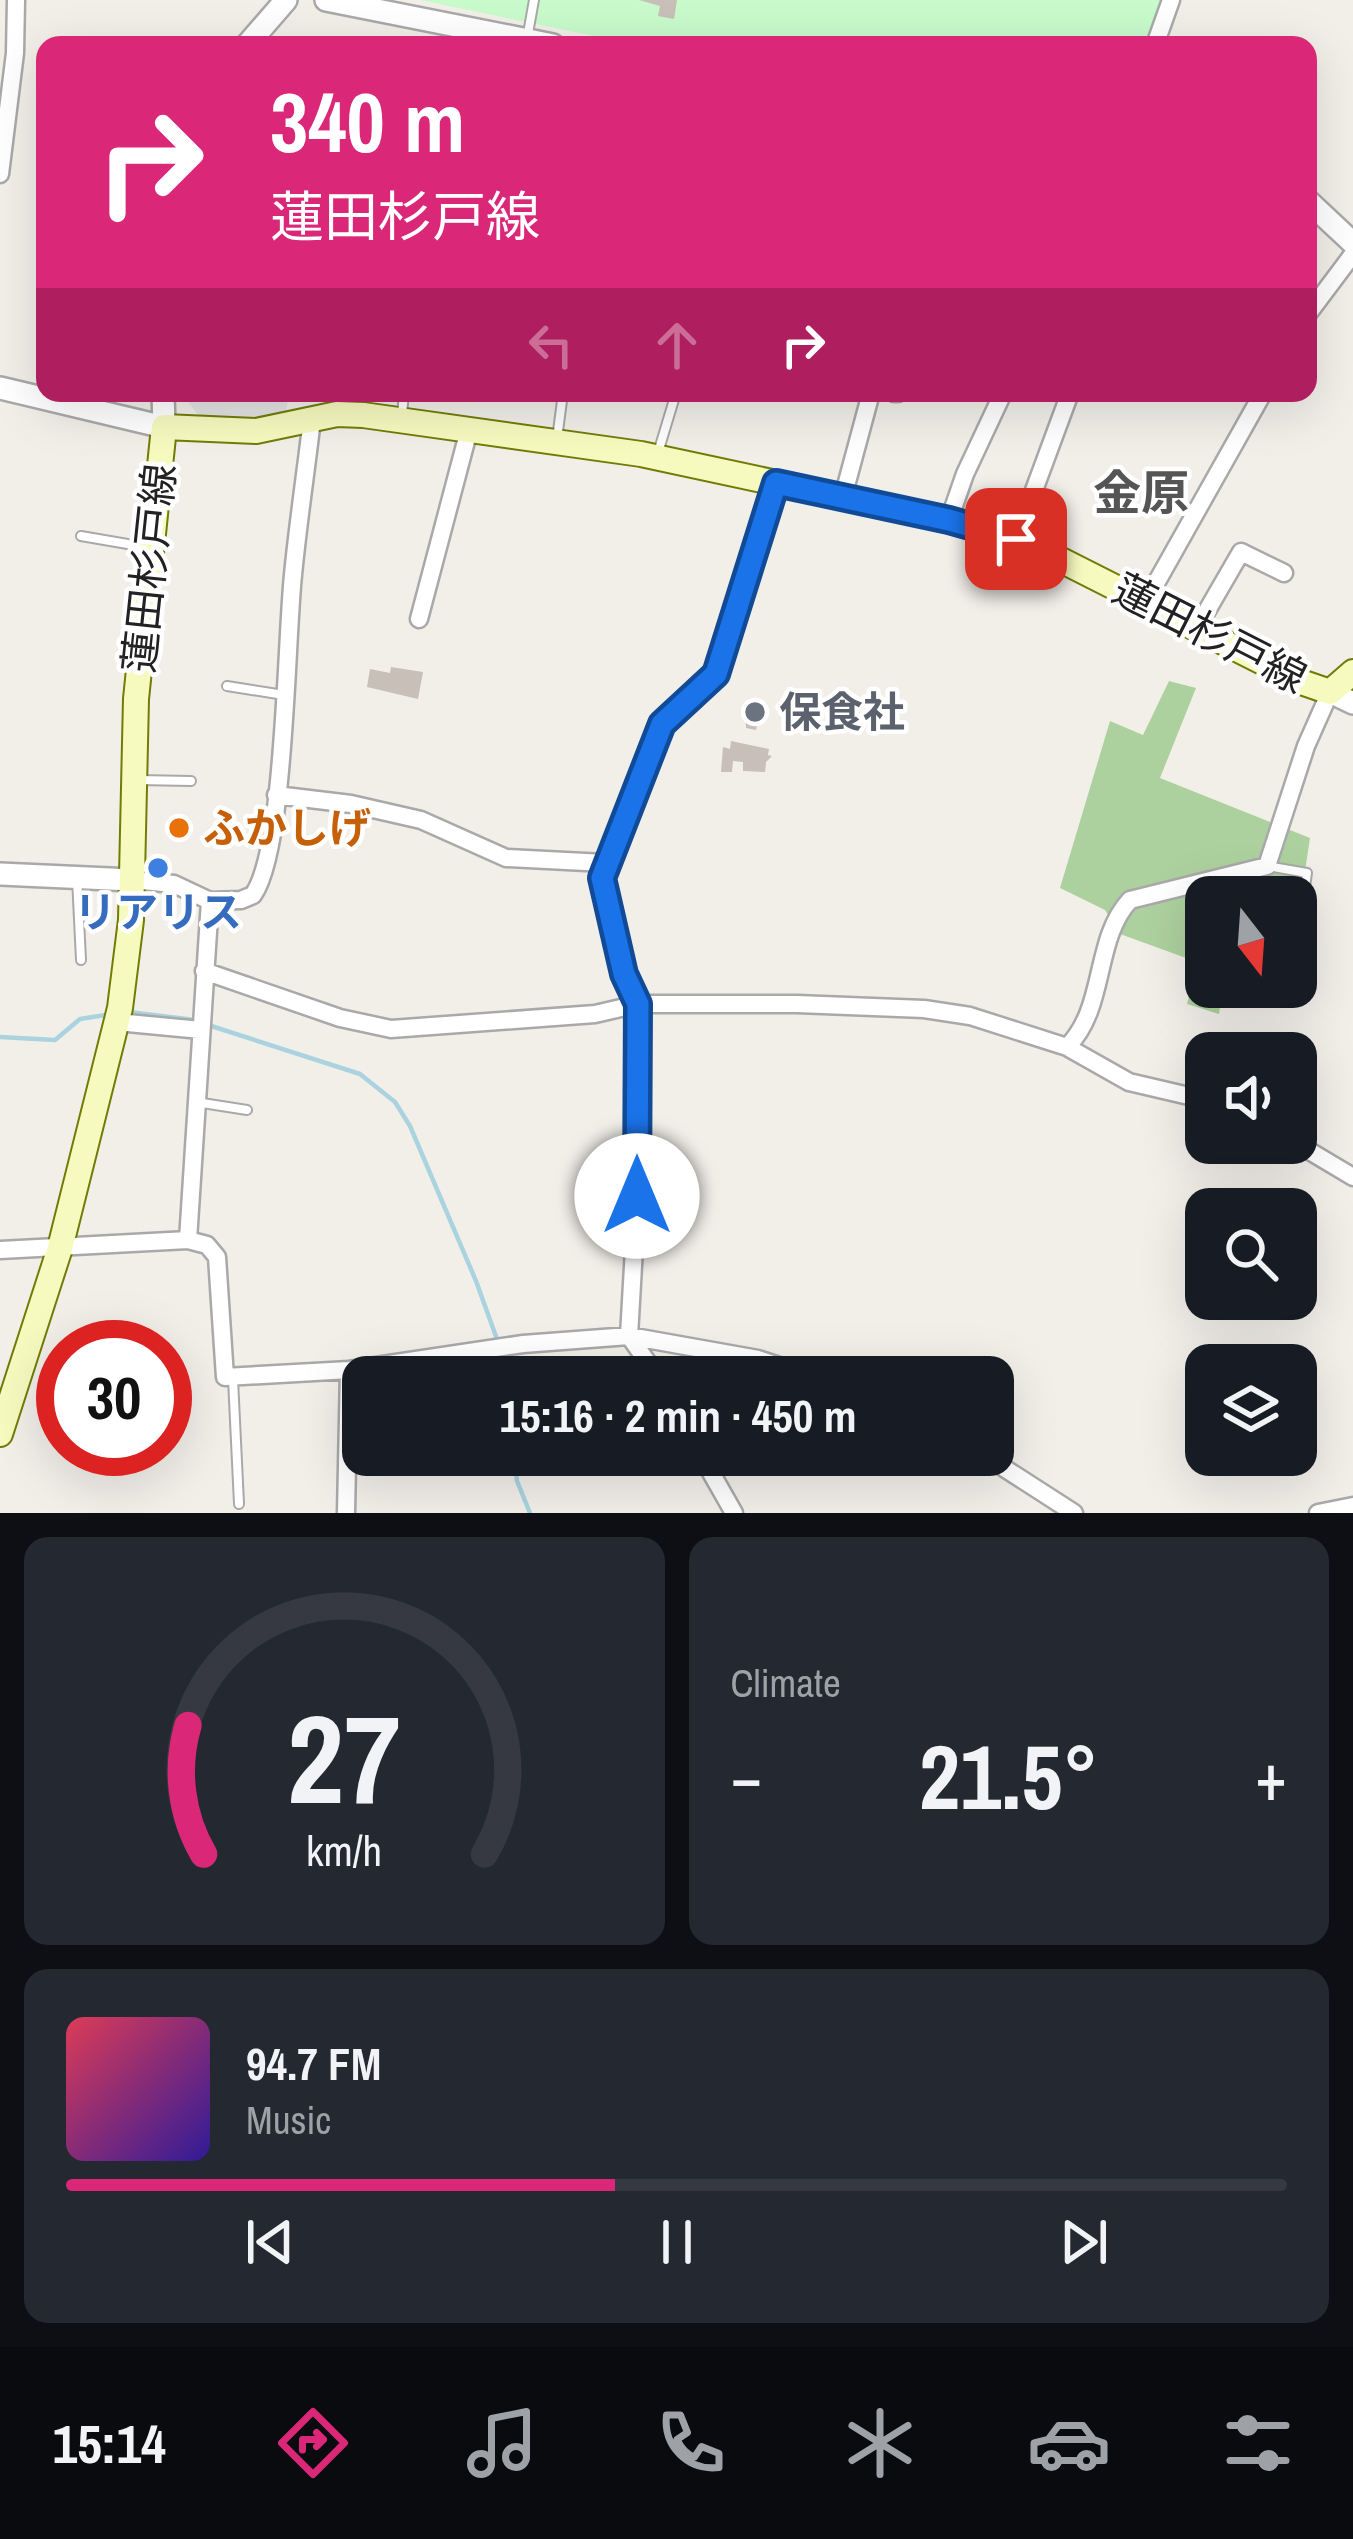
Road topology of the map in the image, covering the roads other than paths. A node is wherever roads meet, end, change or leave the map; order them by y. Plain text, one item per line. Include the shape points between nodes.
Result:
1 (286, 0) edge
2 (326, 0) edge
3 (534, 0) edge
4 (1171, 0) edge
5 (11, 3) edge
6 (255, 36) edge
7 (506, 36) edge
8 (527, 36) edge
9 (1158, 36) edge
10 (0, 174) edge
11 (1317, 209) edge
12 (1353, 243) edge
13 (1353, 254) edge
14 (1317, 302) edge
15 (0, 388) edge
16 (36, 397) edge
17 (59, 402) edge
18 (163, 402) edge
19 (403, 402) edge
20 (562, 402) edge
21 (673, 402) edge
22 (869, 402) edge
23 (999, 402) edge
24 (1067, 402) edge
25 (1258, 402) edge
26 (312, 418) junction
27 (401, 421) junction
28 (164, 427) junction
29 (469, 430) junction
30 (557, 442) junction
31 (657, 457) junction
32 (776, 483) junction
33 (843, 497) junction
34 (949, 520) junction
35 (81, 536) dead end
36 (1016, 539) junction
37 (149, 548) junction
38 (1284, 573) dead end
39 (1146, 601) junction
40 (419, 619) dead end
41 (1197, 628) junction
42 (1353, 672) edge
43 (227, 686) dead end
44 (284, 695) junction
45 (1342, 698) edge
46 (135, 780) junction
47 (190, 781) dead end
48 (276, 795) junction
49 (605, 862) junction
50 (1267, 866) junction
51 (0, 874) edge
52 (1307, 876) edge
53 (77, 877) junction
54 (132, 880) junction
55 (210, 901) junction
56 (80, 960) dead end
57 (204, 971) junction
58 (638, 1004) junction
59 (117, 1022) junction
60 (201, 1030) junction
61 (1067, 1048) junction
62 (1185, 1095) edge
63 (196, 1102) junction
64 (247, 1110) dead end
65 (1317, 1156) edge
66 (1353, 1177) edge
67 (188, 1240) junction
68 (60, 1248) junction
69 (0, 1250) edge
70 (629, 1336) junction
71 (489, 1352) junction
72 (458, 1356) edge
73 (489, 1356) edge
74 (643, 1356) edge
75 (741, 1356) edge
76 (342, 1370) edge
77 (233, 1377) junction
78 (0, 1435) edge
79 (347, 1476) edge
80 (713, 1476) edge
81 (1014, 1476) edge
82 (239, 1504) dead end
83 (1353, 1506) edge
84 (1061, 1509) edge
85 (1321, 1512) edge
86 (346, 1513) edge
87 (734, 1513) edge

1 - 6 street
2 - 7 street
3 - 8 lane
4 - 9 street
5 - 10 street via 15,53
11 - 12 street
13 - 14 street
15 - 16 street
17 - 28 street
18 - 28 street
19 - 27 lane
20 - 30 lane
21 - 31 lane
22 - 33 street
23 - 34 street
24 - 36 street
25 - 39 street
26 - 27 main road, 蓮田杉戸線
26 - 28 main road, 蓮田杉戸線 via 256,431
26 - 44 street
27 - 29 main road, 蓮田杉戸線
28 - 37 main road, 蓮田杉戸線
29 - 30 main road, 蓮田杉戸線
29 - 40 street
30 - 31 main road, 蓮田杉戸線
31 - 32 main road, 蓮田杉戸線
32 - 33 main road, 蓮田杉戸線
32 - 49 street via 716,674 662,724
33 - 34 main road, 蓮田杉戸線
34 - 36 main road, 蓮田杉戸線
35 - 37 lane
36 - 39 main road, 蓮田杉戸線
37 - 46 main road, 蓮田杉戸線
38 - 41 street via 1241,552
39 - 41 main road, 蓮田杉戸線
41 - 45 main road, 蓮田杉戸線
42 - 45 main road, 蓮田杉戸線
43 - 44 lane
44 - 48 street
45 - 50 street via 1306,746
46 - 47 lane
46 - 54 main road, 蓮田杉戸線
48 - 49 street via 421,820 506,858
48 - 55 street via 261,884 241,900
49 - 58 street via 624,974
50 - 52 lane
50 - 61 street via 1130,900 1114,925 1085,1023
51 - 53 street
53 - 54 street
53 - 56 lane
54 - 55 street via 174,884
54 - 59 main road, 蓮田杉戸線
55 - 57 street
57 - 58 street via 391,1029
57 - 60 street
58 - 61 street via 924,1009
58 - 70 street
59 - 60 street
59 - 68 main road, 蓮田杉戸線
60 - 63 street
61 - 62 street via 1129,1082
63 - 64 lane
63 - 67 street
65 - 66 street
67 - 68 street
67 - 77 street via 217,1257 225,1377
68 - 69 street
68 - 78 main road, 蓮田杉戸線
70 - 71 street
70 - 74 street
70 - 75 street
71 - 72 street
71 - 73 street
76 - 77 street
77 - 82 lane
79 - 86 street
80 - 87 street
81 - 84 street
83 - 85 street

